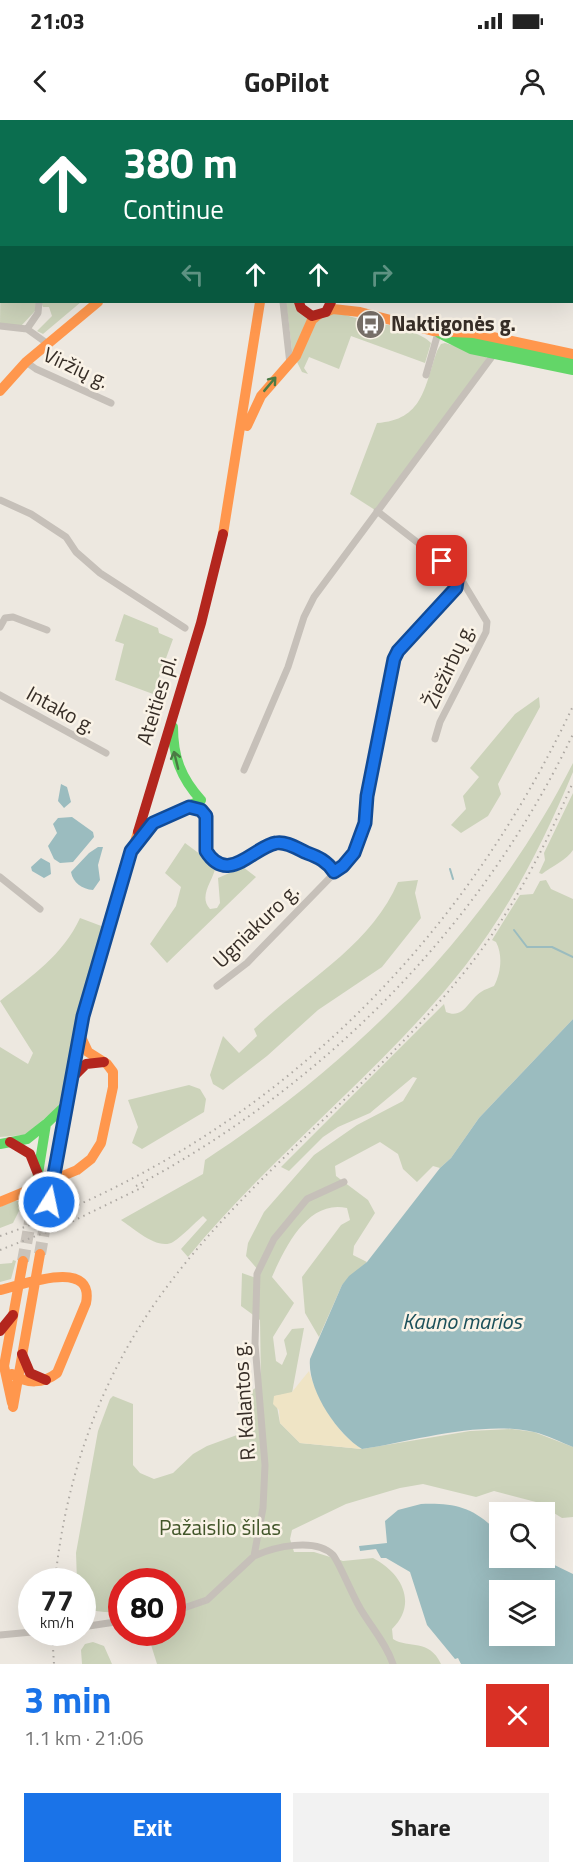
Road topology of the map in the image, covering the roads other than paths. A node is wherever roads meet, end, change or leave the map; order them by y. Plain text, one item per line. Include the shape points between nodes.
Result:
1 (39, 303) edge
2 (97, 303) edge
3 (283, 303) edge
4 (300, 303) edge
5 (339, 303) edge
6 (260, 304) edge
7 (325, 310) edge
8 (360, 312) junction
9 (0, 327) edge
10 (27, 329) junction
11 (436, 332) junction
12 (48, 344) junction
13 (494, 354) junction
14 (573, 354) edge
15 (27, 362) junction
16 (573, 363) edge
17 (290, 364) junction
18 (573, 370) edge
19 (426, 375) dead end
20 (0, 391) edge
21 (111, 403) dead end
22 (239, 446) junction
23 (0, 500) edge
24 (377, 511) junction
25 (458, 574) junction
26 (0, 627) edge
27 (186, 628) dead end
28 (47, 630) dead end
29 (0, 695) edge
30 (173, 713) junction
31 (435, 739) dead end
32 (106, 753) dead end
33 (244, 770) dead end
34 (201, 800) junction
35 (189, 807) junction
36 (206, 816) junction
37 (131, 851) junction
38 (334, 872) junction
39 (0, 877) edge
40 (40, 909) dead end
41 (217, 986) dead end
42 (79, 1035) junction
43 (104, 1062) junction
44 (72, 1078) junction
45 (67, 1104) junction
46 (46, 1124) junction
47 (5, 1143) edge
48 (38, 1176) junction
49 (344, 1182) dead end
50 (4, 1200) edge
51 (49, 1202) tunnel mouth
52 (32, 1211) tunnel mouth
53 (40, 1254) tunnel mouth
54 (23, 1261) tunnel mouth
55 (0, 1290) edge
56 (13, 1314) junction
57 (0, 1330) edge
58 (3, 1351) edge
59 (22, 1354) junction
60 (18, 1379) junction
61 (46, 1380) junction
62 (32, 1382) junction
63 (13, 1407) junction
64 (254, 1556) junction
65 (186, 1607) edge
66 (18, 1633) edge
67 (0, 1635) edge
68 (393, 1664) edge

1 - 10 street via 38,313
2 - 12 main road
3 - 17 street
4 - 7 main road via 306,313
5 - 8 main road
6 - 22 main road, Ateities pl.
7 - 8 main road
7 - 17 main road via 312,320
8 - 11 main road
9 - 10 street
10 - 12 street
11 - 13 main road via 471,349
11 - 14 main road via 474,333
11 - 16 main road
11 - 19 street
12 - 15 main road
13 - 18 main road
13 - 24 street
15 - 20 main road
15 - 21 street, Viržių g.
22 -> 17 main road via 261,396
22 - 30 main road, Ateities pl. via 215,572
23 - 27 street via 66,537 76,552 100,573
24 - 25 street, Žiežirbų g.
24 - 33 street via 314,597
25 - 31 street, Žiežirbų g. via 487,626
25 - 38 street, Ugniakuro g. via 456,588 394,659 365,823 354,853
26 - 28 street via 5,618 13,617
29 - 32 street, Intako g.
34 -> 30 main road via 177,768
30 - 37 main road, Ateities pl.
34 - 35 main road
34 - 36 street
35 - 36 main road
35 - 37 main road via 153,823
36 - 38 street via 206,851 217,862 234,865 270,845 284,843 320,858
37 - 42 main road, Ateities pl.
38 - 41 street, Ugniakuro g. via 248,963
39 - 40 street
42 - 43 main road via 88,1052
42 - 44 main road, Ateities pl.
43 - 44 main road via 86,1064
43 - 50 main road via 113,1076 101,1143 92,1159 77,1170
44 - 45 main road, Ateities pl.
45 - 46 main road
45 - 51 main road, Ateities pl.
46 - 47 main road via 32,1137
46 - 48 main road
47 - 48 main road via 30,1154
48 - 52 main road
49 - 64 street, R. Kalantos g. via 307,1199 274,1239 257,1274 255,1344 265,1465 263,1508
53 - 59 main road
54 - 56 main road
55 - 61 main road via 63,1276 74,1276 86,1287 86,1303 60,1369
56 - 57 main road
56 - 58 main road
58 - 60 main road via 9,1369
58 - 63 main road
59 - 60 main road
59 - 61 main road via 30,1373
60 - 62 main road
60 - 63 main road
61 - 62 main road
62 - 63 main road via 24,1387
64 - 65 street via 207,1600
64 - 68 street via 298,1545 329,1552
66 - 67 street

